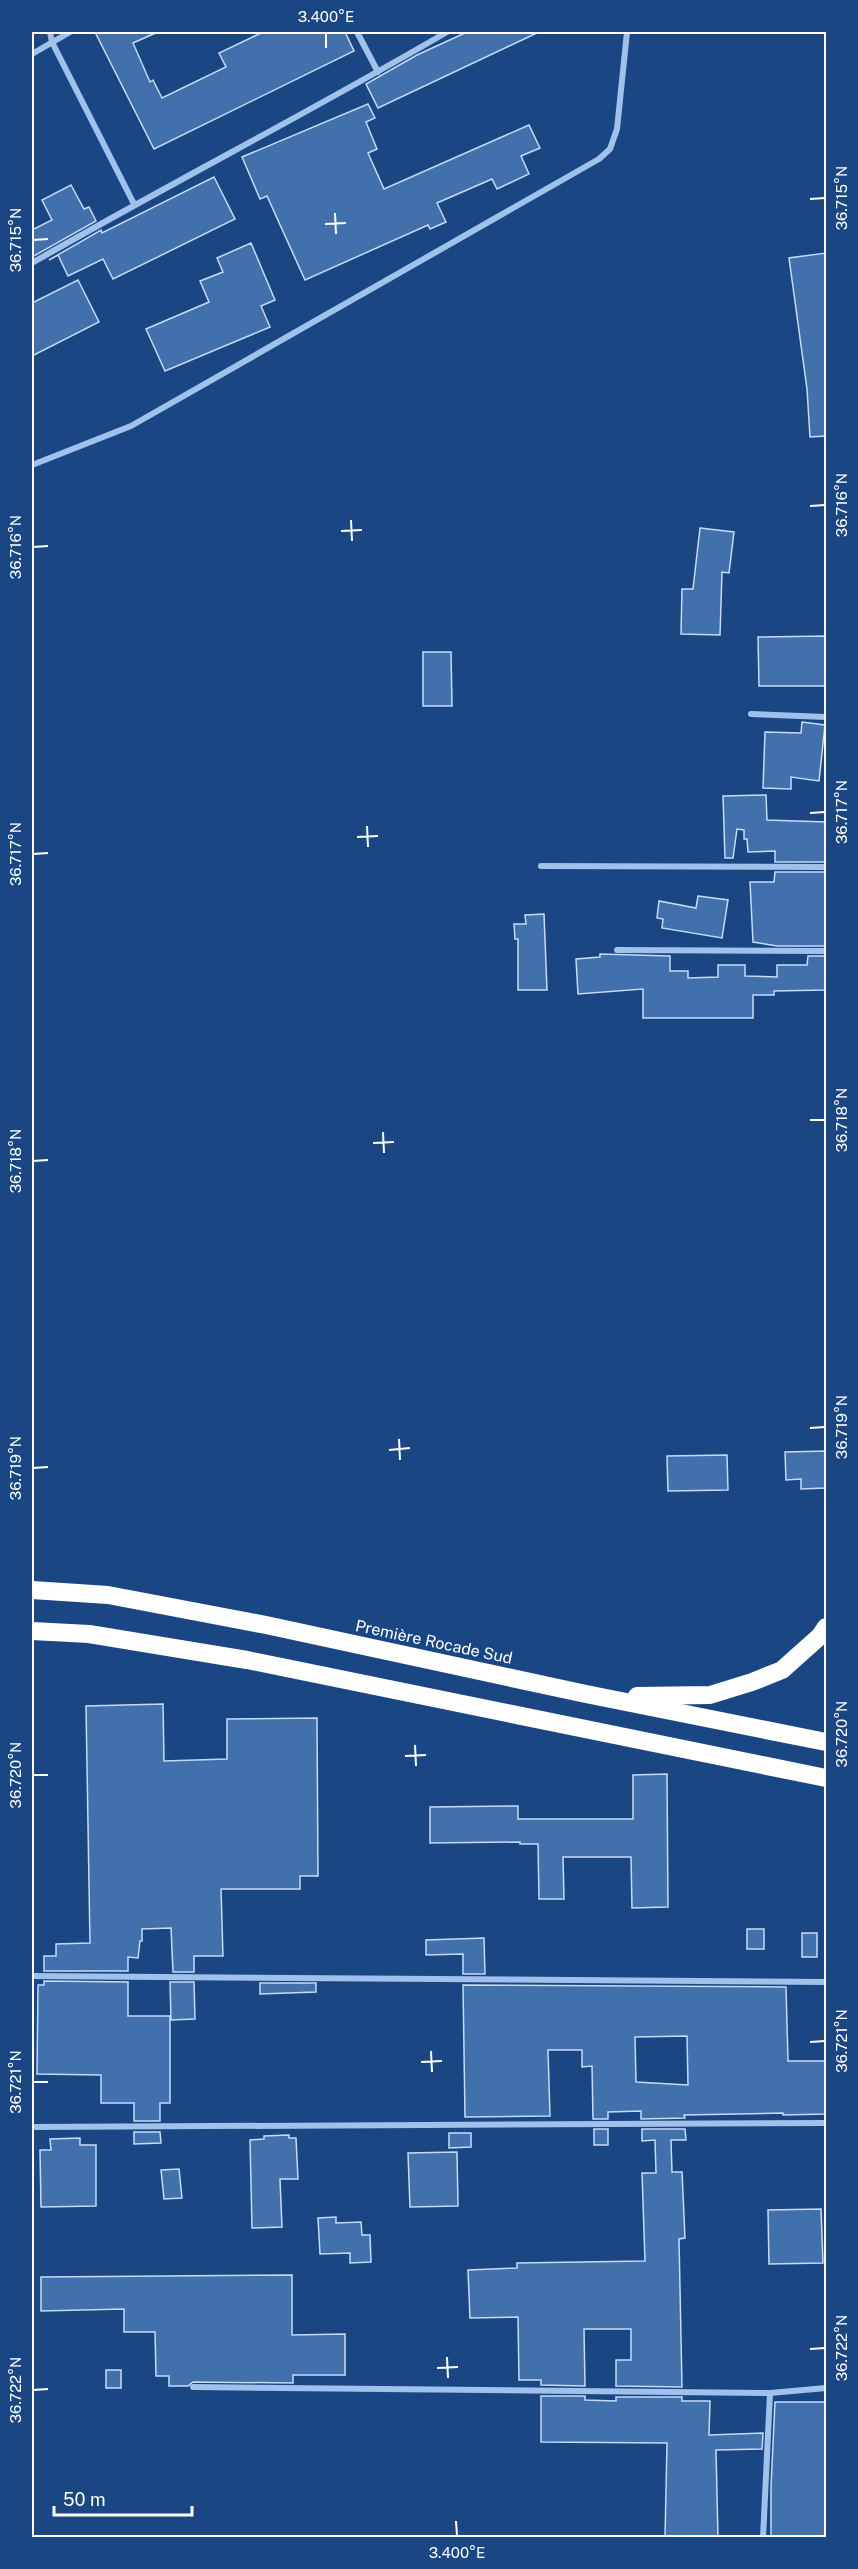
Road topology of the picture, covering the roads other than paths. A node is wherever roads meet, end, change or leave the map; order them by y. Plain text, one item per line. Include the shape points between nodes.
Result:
1 (50, 32) edge
2 (70, 32) edge
3 (357, 32) edge
4 (447, 32) edge
5 (627, 32) edge
6 (52, 42) junction
7 (32, 54) edge
8 (378, 72) junction
9 (134, 204) junction
10 (32, 263) edge
11 (32, 465) edge
12 (751, 714) dead end
13 (826, 717) edge
14 (541, 866) dead end
15 (826, 867) edge
16 (617, 950) dead end
17 (826, 951) edge
18 (32, 1590) edge
19 (826, 1627) edge
20 (32, 1631) edge
21 (586, 1694) junction
22 (826, 1742) edge
23 (826, 1778) edge
24 (32, 1976) edge
25 (826, 1982) edge
26 (826, 2123) edge
27 (32, 2127) edge
28 (193, 2387) dead end
29 (826, 2388) edge
30 (770, 2393) junction
31 (763, 2538) edge

1 - 6 street
2 - 6 street
3 - 8 street
4 - 8 street
5 - 11 street via 617,129 610,149 599,159 131,426
6 - 7 street
6 - 9 street
8 - 9 street
9 - 10 street
12 - 13 street
14 - 15 street
16 - 17 street
18 - 21 highway, Première Rocade Sud via 108,1595
19 - 21 highway via 782,1670 710,1695
20 - 23 highway via 89,1634 247,1660
21 - 22 highway, Première Rocade Sud
24 - 25 street
26 - 27 street
28 - 30 street
29 - 30 street
30 - 31 street

